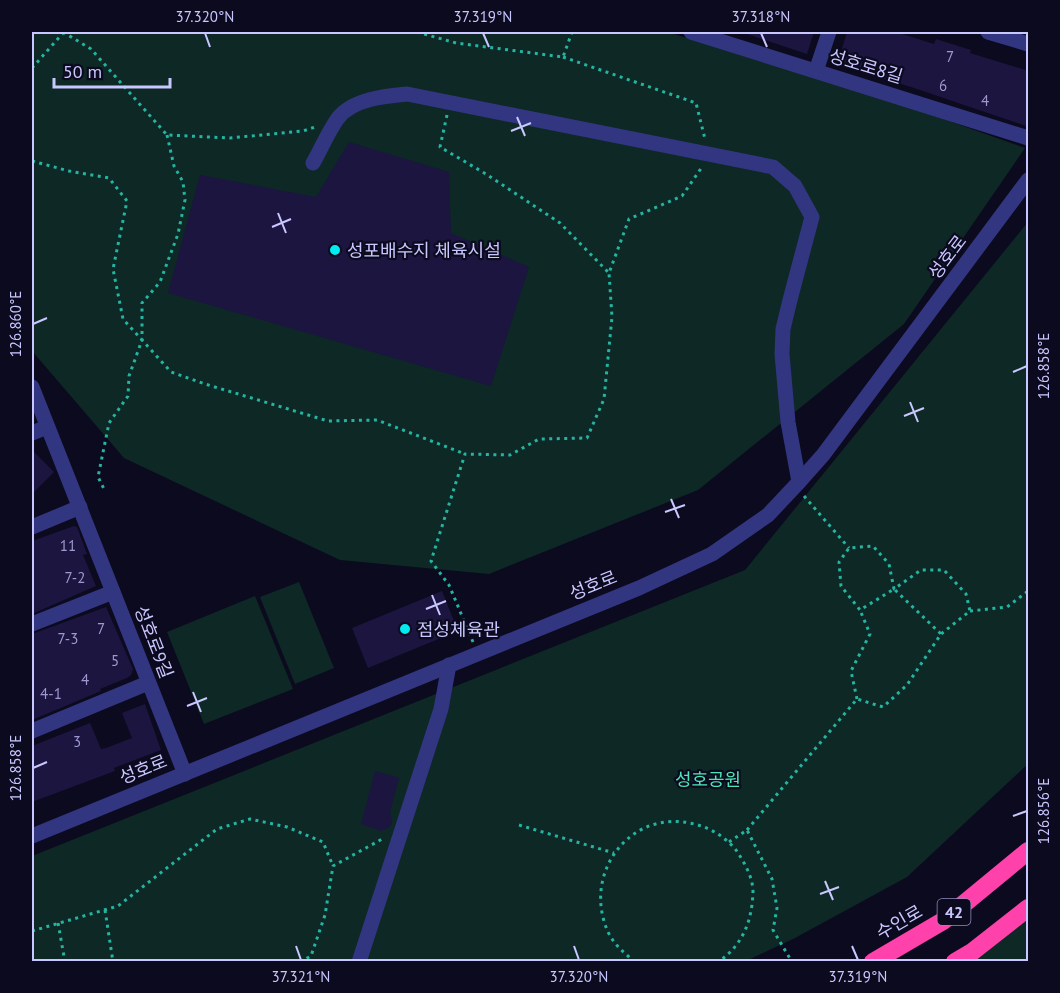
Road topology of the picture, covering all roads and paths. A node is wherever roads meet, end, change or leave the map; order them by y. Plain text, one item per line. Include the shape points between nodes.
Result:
1 (63, 32) edge
2 (417, 32) edge
3 (572, 32) edge
4 (691, 32) edge
5 (829, 32) edge
6 (988, 32) edge
7 (1029, 44) edge
8 (563, 57) junction
9 (32, 68) edge
10 (816, 70) junction
11 (449, 102) junction
12 (338, 119) junction
13 (167, 135) junction
14 (1029, 138) edge
15 (710, 154) junction
16 (32, 161) edge
17 (313, 163) dead end
18 (1029, 180) edge
19 (609, 273) junction
20 (142, 340) junction
21 (32, 387) edge
22 (47, 427) junction
23 (32, 434) edge
24 (465, 454) junction
25 (797, 484) junction
26 (105, 491) dead end
27 (80, 507) junction
28 (32, 527) edge
29 (849, 548) junction
30 (894, 589) junction
31 (1029, 591) edge
32 (113, 592) junction
33 (860, 610) junction
34 (970, 611) junction
35 (32, 624) edge
36 (941, 634) junction
37 (478, 653) junction
38 (449, 665) junction
39 (148, 682) junction
40 (856, 699) junction
41 (32, 731) edge
42 (185, 774) junction
43 (519, 825) dead end
44 (402, 829) junction
45 (747, 830) junction
46 (32, 836) edge
47 (729, 842) junction
48 (1028, 851) edge
49 (614, 853) junction
50 (333, 866) junction
51 (1029, 908) edge
52 (105, 910) junction
53 (58, 923) junction
54 (32, 931) edge
55 (65, 962) edge
56 (113, 962) edge
57 (300, 962) edge
58 (359, 962) edge
59 (635, 962) edge
60 (718, 962) edge
61 (792, 962) edge
62 (873, 962) edge
63 (955, 962) edge

1 - 9 path
1 - 13 path via 91,49
2 - 8 path via 456,42
3 - 8 path
4 - 10 street, 성호로8길
5 - 10 street
6 - 7 street
8 - 15 path via 696,103
10 - 14 street, 성호로8길
11 - 12 street via 390,95 347,109
11 - 15 street
11 - 19 path via 441,147 560,223
12 - 13 path via 303,131 230,138
12 - 17 street
13 - 20 path via 185,200 178,234 160,282 142,303
15 - 19 path via 682,196 629,219
15 - 25 street via 773,167 795,186 812,217 783,329 788,422
16 - 20 path via 110,178 127,201 113,269 123,319
18 - 25 street, 성호로
19 - 24 path via 612,317 604,399 587,438 539,438 510,455
20 - 24 path via 171,372 205,384 328,421 377,420
20 - 26 path via 129,376 128,396 109,423 98,477
21 - 22 street, 성호로9길
22 - 23 street
22 - 27 street, 성호로9길
24 - 37 path via 431,561 449,585
25 - 29 path
25 - 37 street, 성호로 via 768,515 712,554
27 - 28 street
27 - 32 street, 성호로9길
29 - 30 path via 873,546 889,564
29 - 33 path via 839,562 841,586
30 - 33 path
30 - 34 path via 921,570 944,570 966,594
30 - 36 path
31 - 34 path via 1007,607
32 - 35 street, 성호로9길
32 - 39 street, 성호로9길
33 - 40 path via 870,634 851,672
34 - 36 path
36 - 40 path via 907,685 883,707
37 - 38 street, 성호로
38 - 42 street, 성호로
38 - 44 street via 441,710
39 - 41 street
39 - 42 street, 성호로9길
40 - 45 path
42 - 46 street, 성호로
43 - 49 path
44 - 50 path
44 - 58 street
45 - 47 path
45 - 61 path via 772,879 777,908 773,930
47 - 49 path via 707,827 682,821 665,822 632,834
47 - 60 path via 745,863 753,888 752,912 744,935
48 - 62 highway, 수인로 / 42 via 943,921
49 - 59 path via 602,877 600,903 606,928 619,949
50 - 52 path via 322,842 287,827 250,819 217,829 118,906
50 - 57 path via 322,925 311,956
51 - 63 highway, 42
52 - 53 path
52 - 56 path
53 - 54 path
53 - 55 path

